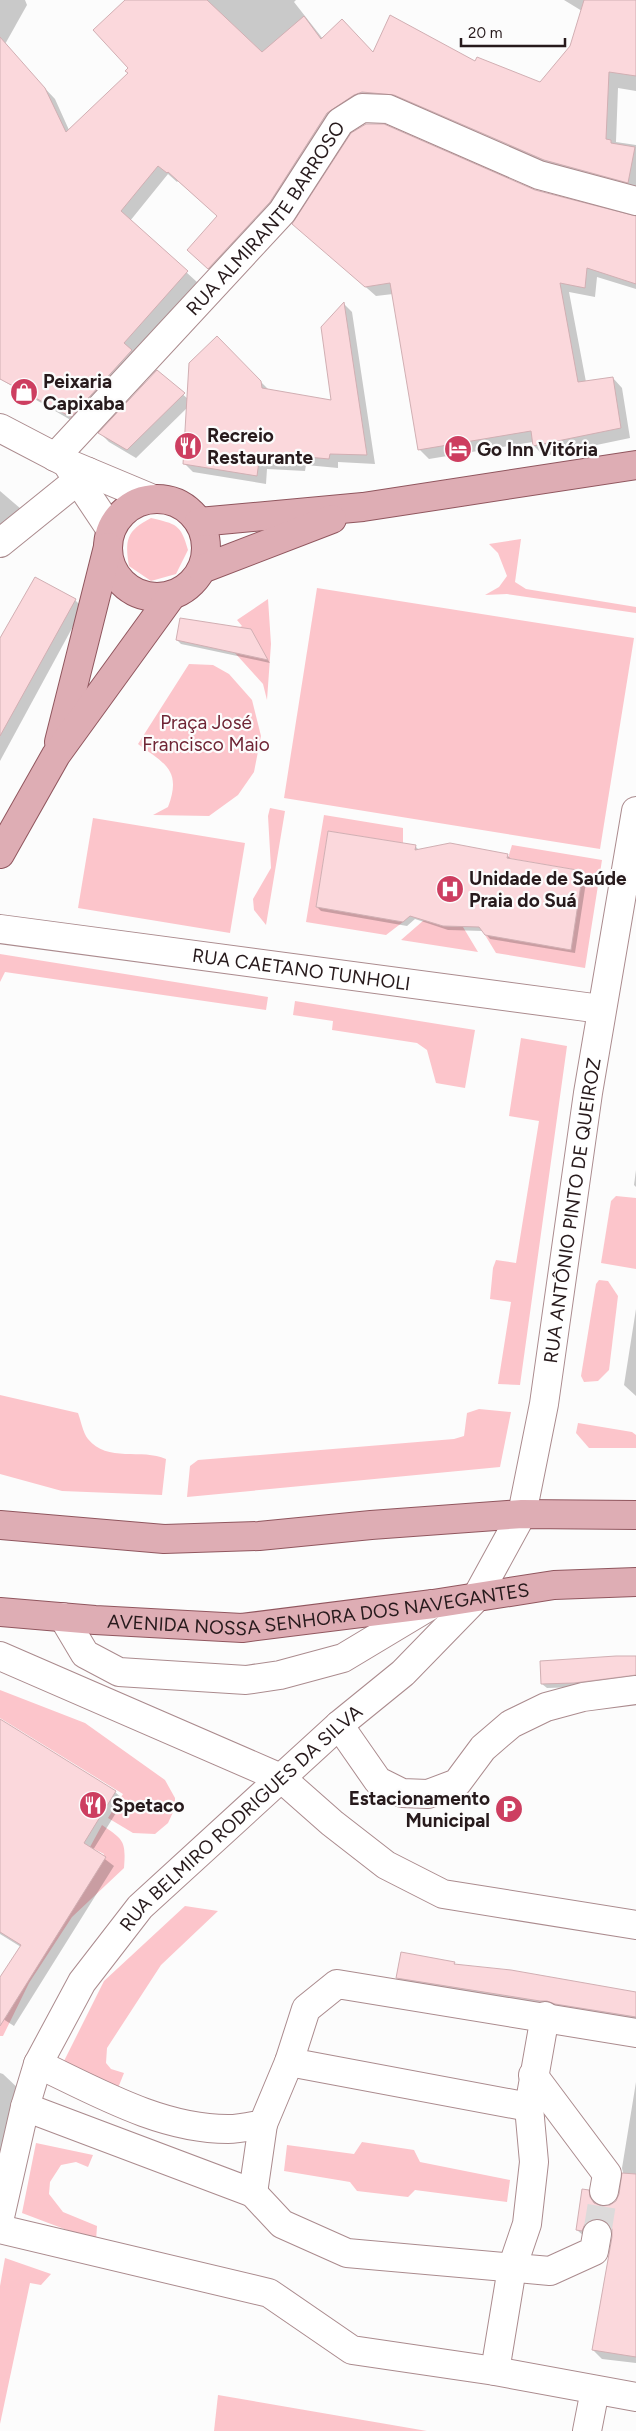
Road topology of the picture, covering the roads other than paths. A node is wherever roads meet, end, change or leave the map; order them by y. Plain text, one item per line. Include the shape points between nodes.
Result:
1 (636, 201) edge
2 (0, 428) edge
3 (636, 465) edge
4 (72, 469) junction
5 (153, 499) junction
6 (363, 507) junction
7 (199, 522) junction
8 (109, 539) junction
9 (0, 543) edge
10 (202, 569) junction
11 (172, 595) junction
12 (56, 755) junction
13 (636, 811) edge
14 (0, 854) edge
15 (632, 857) edge
16 (0, 929) edge
17 (601, 1009) junction
18 (522, 1514) junction
19 (636, 1515) edge
20 (0, 1525) edge
21 (636, 1582) edge
22 (476, 1598) junction
23 (433, 1604) junction
24 (0, 1612) edge
25 (62, 1617) junction
26 (0, 1656) edge
27 (636, 1690) edge
28 (339, 1725) junction
29 (281, 1778) junction
30 (636, 1925) edge
31 (545, 2016) junction
32 (636, 2032) edge
33 (289, 2062) junction
34 (38, 2064) junction
35 (533, 2074) junction
36 (25, 2107) junction
37 (529, 2107) junction
38 (263, 2124) junction
39 (604, 2191) tunnel mouth
40 (253, 2193) junction
41 (0, 2217) edge
42 (0, 2229) edge
43 (596, 2234) tunnel mouth
44 (512, 2268) junction
45 (495, 2371) junction
46 (595, 2390) junction
47 (636, 2397) edge
48 (587, 2431) edge

1 - 4 street, RUA ALMIRANTE BARROSO via 539,175 388,109 362,108 340,122 282,212
2 - 4 street
3 - 6 main road
4 - 5 street
4 - 8 street
4 - 9 street, RUA ALMIRANTE BARROSO
5 - 7 main road via 173,502 188,510
5 - 8 main road via 138,502 119,517
6 - 7 main road
6 - 10 main road
7 - 10 main road via 207,548
8 - 11 main road via 113,570 132,590 150,597
8 - 12 main road
10 - 11 main road via 188,587
11 - 12 main road
12 - 14 main road
13 - 15 street, RUA ANTÔNIO PINTO DE QUEIROZ
15 - 17 street, RUA ANTÔNIO PINTO DE QUEIROZ
16 - 17 street, RUA CAETANO TUNHOLI
17 - 18 street, RUA ANTÔNIO PINTO DE QUEIROZ via 544,1404
18 - 19 main road
18 - 20 main road via 259,1536 164,1538
18 - 22 street, RUA ANTÔNIO PINTO DE QUEIROZ
21 - 22 main road, AVENIDA NOSSA SENHORA DOS NAVEGANTES via 554,1585
22 - 23 main road, AVENIDA NOSSA SENHORA DOS NAVEGANTES
22 - 28 street, RUA BELMIRO RODRIGUES DA SILVA via 403,1673
23 - 25 main road, AVENIDA NOSSA SENHORA DOS NAVEGANTES via 242,1628
23 - 25 street via 343,1658 280,1675 246,1680 119,1672 85,1654
24 - 25 main road, AVENIDA NOSSA SENHORA DOS NAVEGANTES
26 - 29 street
27 - 28 street via 555,1704 511,1724 483,1748 457,1783 428,1794 402,1793 378,1780
28 - 29 street, RUA BELMIRO RODRIGUES DA SILVA
29 - 30 street via 386,1865 443,1894
29 - 34 street, RUA BELMIRO RODRIGUES DA SILVA via 140,1907 82,1982
31 - 32 street
31 - 33 street via 336,1984 306,2009
31 - 35 street
33 - 37 street
33 - 38 street
34 - 36 street, RUA BELMIRO RODRIGUES DA SILVA
34 - 38 street via 129,2107 186,2124 229,2129
35 - 37 street
35 - 39 street via 607,2174
36 - 40 street
36 - 41 street, RUA BELMIRO RODRIGUES DA SILVA
37 - 44 street via 534,2162 527,2224
38 - 40 street
40 - 44 street via 282,2224 347,2253
42 - 45 street via 269,2293 352,2350
43 - 44 street via 594,2251 550,2272
44 - 45 street
45 - 46 street
46 - 47 street
46 - 48 street

